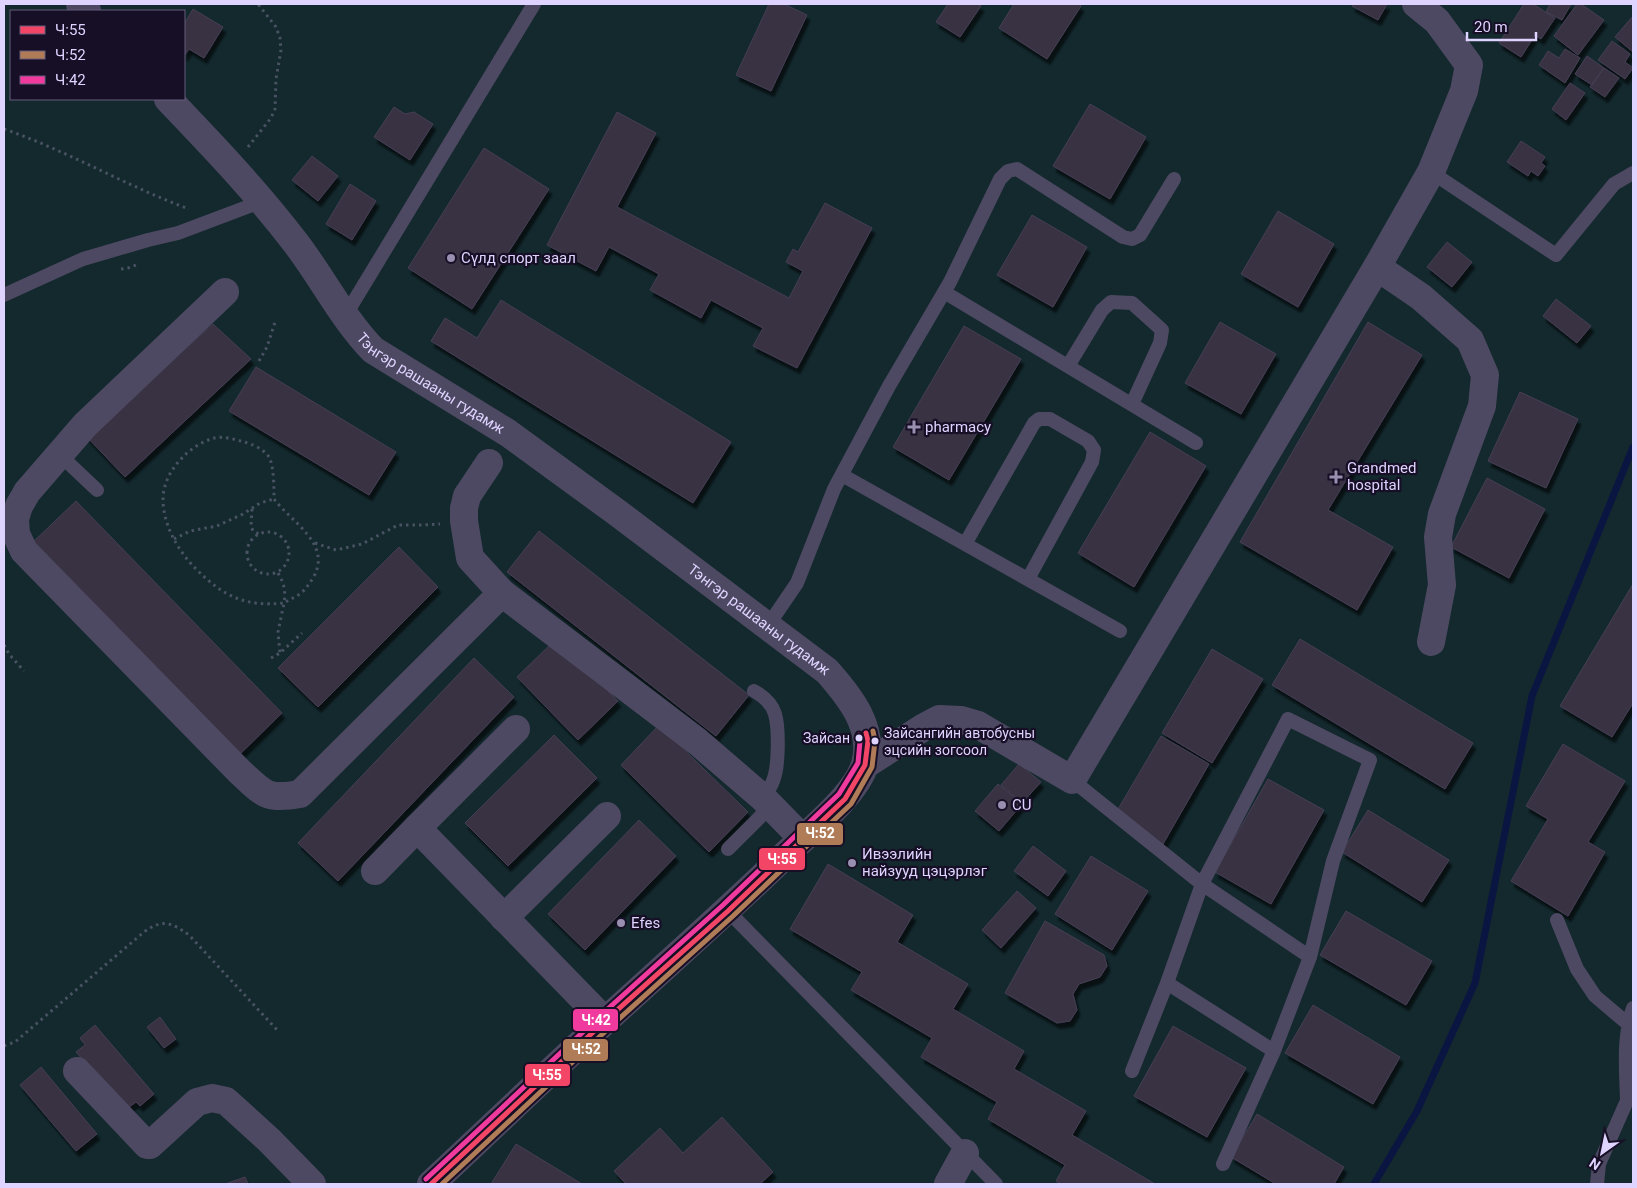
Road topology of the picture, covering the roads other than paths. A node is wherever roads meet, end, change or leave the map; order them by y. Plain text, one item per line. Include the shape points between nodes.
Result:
1 (534, 4) edge
2 (1416, 4) edge
3 (169, 100) edge
4 (1431, 172) junction
5 (1633, 173) edge
6 (1174, 179) dead end
7 (263, 201) junction
8 (1377, 267) junction
9 (224, 292) dead end
10 (944, 292) junction
11 (4, 295) edge
12 (345, 316) junction
13 (1068, 366) junction
14 (1132, 404) junction
15 (1196, 443) dead end
16 (60, 455) junction
17 (489, 463) dead end
18 (842, 475) junction
19 (98, 490) dead end
20 (965, 544) junction
21 (1028, 579) junction
22 (502, 593) junction
23 (767, 627) junction
24 (1120, 631) dead end
25 (1431, 642) dead end
26 (754, 690) dead end
27 (516, 729) dead end
28 (865, 765) junction
29 (1072, 780) junction
30 (767, 802) junction
31 (607, 816) dead end
32 (417, 828) junction
33 (802, 838) junction
34 (728, 849) dead end
35 (375, 871) dead end
36 (1202, 884) junction
37 (728, 911) junction
38 (504, 918) junction
39 (1557, 920) dead end
40 (1310, 957) junction
41 (1167, 983) junction
42 (1633, 1008) edge
43 (605, 1021) junction
44 (1628, 1024) junction
45 (1274, 1051) junction
46 (1132, 1071) dead end
47 (77, 1072) dead end
48 (1633, 1087) edge
49 (1627, 1100) junction
50 (965, 1153) junction
51 (1223, 1164) dead end
52 (312, 1184) edge
53 (431, 1184) edge
54 (948, 1184) edge
55 (996, 1184) edge
56 (1597, 1184) edge

1 - 12 lane
2 - 4 street via 1437,21 1469,65 1464,91
3 - 7 street, Тэнгэр рашааны гудамж
4 - 5 lane via 1556,255 1614,184
4 - 8 street
6 - 10 lane via 1140,235 1132,239 1123,238 1017,169 1008,171 1000,179
7 - 11 lane via 178,234 83,259
7 - 12 street, Тэнгэр рашааны гудамж via 313,266
8 - 25 street via 1421,297 1470,340 1485,375 1482,406 1442,514 1438,537 1442,585
8 - 29 street
9 - 16 street via 85,425
10 - 13 lane
10 - 18 lane
12 - 23 street, Тэнгэр рашааны гудамж via 373,350 508,434 615,510
13 - 14 lane
13 - 14 lane via 1102,310 1111,302 1132,303 1162,330 1160,343
14 - 15 lane
16 - 19 lane
16 - 22 street via 27,492 19,506 15,519 16,534 24,551 263,794 273,797 300,794
17 - 22 street via 467,496 464,521 470,558
18 - 20 lane
18 - 23 lane via 797,583
20 - 21 lane
20 - 21 lane via 1034,423 1043,418 1088,441 1094,450 1092,462
21 - 24 lane
22 - 30 street via 698,742
23 - 28 street, Тэнгэр рашааны гудамж via 827,671 841,687 864,722 868,741
26 - 30 lane via 765,697 775,713 777,766
27 - 32 street
28 - 29 street via 939,719 962,720 978,725
28 - 33 street, Тэнгэр рашааны гудамж via 845,799
29 - 36 lane
30 - 33 street
30 - 34 lane
31 - 38 street
32 - 35 street
32 - 38 street
33 - 37 street, Тэнгэр рашааны гудамж
36 - 40 lane
36 - 40 lane via 1288,719 1370,760 1333,861
36 - 41 lane
37 - 43 street, Тэнгэр рашааны гудамж
37 - 50 lane
38 - 43 street
39 - 44 lane via 1577,969 1596,996
40 - 45 lane
41 - 45 lane
41 - 46 lane
42 - 44 lane
43 - 53 street, Тэнгэр рашааны гудамж
44 - 49 lane
45 - 51 lane
47 - 52 street via 146,1146 197,1102 212,1098 226,1101
48 - 49 lane
49 - 56 lane via 1599,1164
50 - 54 street
50 - 55 lane

